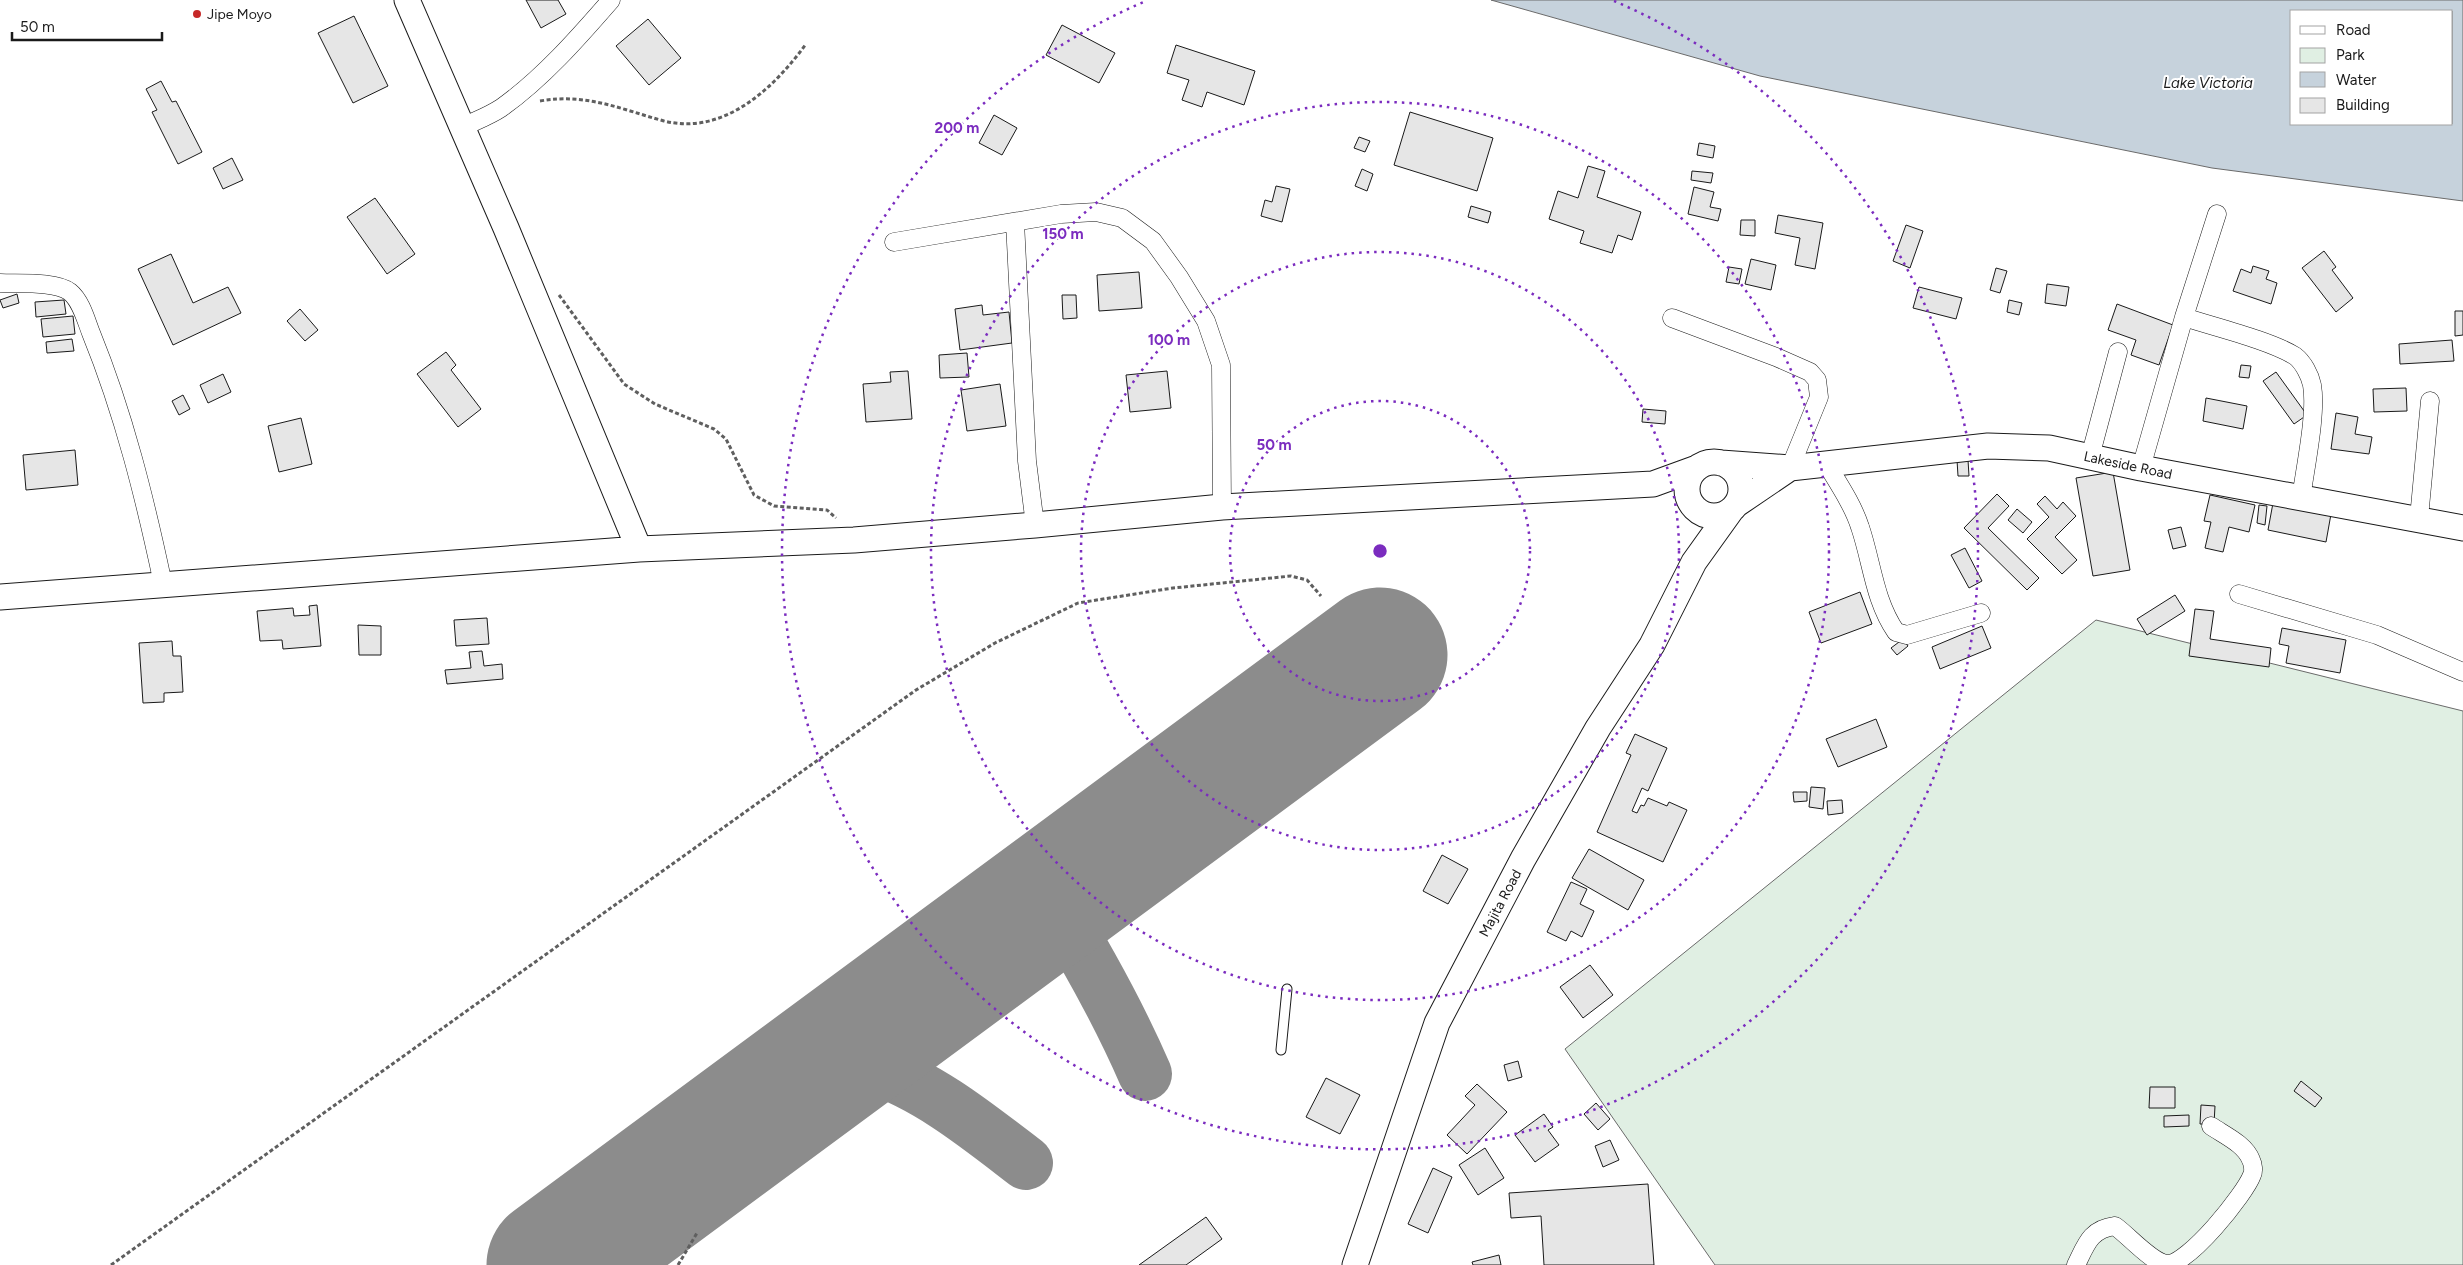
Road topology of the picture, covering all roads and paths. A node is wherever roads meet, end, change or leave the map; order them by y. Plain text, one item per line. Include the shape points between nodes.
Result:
1 (407, 0) edge
2 (611, 0) edge
3 (806, 44) dead end
4 (537, 102) dead end
5 (463, 127) junction
6 (2216, 214) dead end
7 (1015, 222) junction
8 (894, 242) dead end
9 (0, 283) edge
10 (554, 288) dead end
11 (2184, 316) junction
12 (1672, 318) dead end
13 (2118, 352) dead end
14 (2430, 401) dead end
15 (2090, 456) junction
16 (1721, 463) junction
17 (1826, 463) junction
18 (1697, 468) junction
19 (1790, 468) junction
20 (2141, 468) junction
21 (1653, 484) junction
22 (2301, 499) junction
23 (1694, 506) junction
24 (1734, 506) junction
25 (1222, 507) junction
26 (2419, 518) junction
27 (1035, 526) junction
28 (2463, 528) edge
29 (854, 540) junction
30 (639, 548) junction
31 (1694, 562) junction
32 (163, 584) junction
33 (2239, 594) dead end
34 (1321, 596) dead end
35 (0, 597) edge
36 (1981, 613) dead end
37 (2463, 672) edge
38 (1287, 989) dead end
39 (1281, 1050) dead end
40 (2211, 1126) dead end
41 (698, 1233) dead end
42 (110, 1265) edge
43 (678, 1265) edge
44 (1355, 1265) edge
45 (2076, 1265) edge

1 - 5 main road
2 - 5 street via 576,41 538,77 500,108
3 - 4 path via 786,71 726,117 696,123 666,121 602,102 566,99
5 - 30 main road
6 - 11 street
7 - 8 street
7 - 25 street via 1096,212 1122,218 1152,241 1179,276 1206,321 1221,365
7 - 27 street via 1027,461
9 - 32 street via 57,285 73,294 79,303 120,416 145,501
10 - 29 path via 624,384 655,404 714,429 726,440 754,495 774,506 827,510
11 - 20 street
11 - 22 street via 2277,348 2296,357 2307,372 2312,384 2313,405
12 - 19 street via 1776,357 1810,372 1817,380 1819,397
13 - 15 street
14 - 26 street
15 - 17 main road, Lakeside Road via 2049,448 1988,446
15 - 20 main road, Lakeside Road
16 - 18 main road via 1708,462
16 - 19 main road
16 - 24 main road via 1732,469 1739,480 1741,492
17 - 19 main road, Lakeside Road
17 - 36 street via 1860,524 1884,610 1896,632 1906,635
18 - 21 main road
18 - 23 main road via 1686,488
19 - 24 main road
20 - 22 main road, Lakeside Road
21 - 23 main road
21 - 25 main road
22 - 26 main road, Lakeside Road
23 - 24 main road via 1716,516
23 - 31 main road
24 - 31 main road
25 - 27 main road
26 - 28 main road, Lakeside Road
27 - 29 main road
29 - 30 main road
30 - 32 main road
31 - 44 main road, Majita Road via 1652,645 1598,728 1523,859 1437,1023
32 - 35 main road
33 - 37 street via 2376,634
34 - 42 path via 1308,580 1291,576 1120,595 1078,604 995,642 916,690
38 - 39 lane
40 - 45 street via 2247,1152 2253,1172 2216,1226 2178,1262 2168,1265 2158,1261 2115,1226 2103,1228 2087,1242
41 - 43 path

